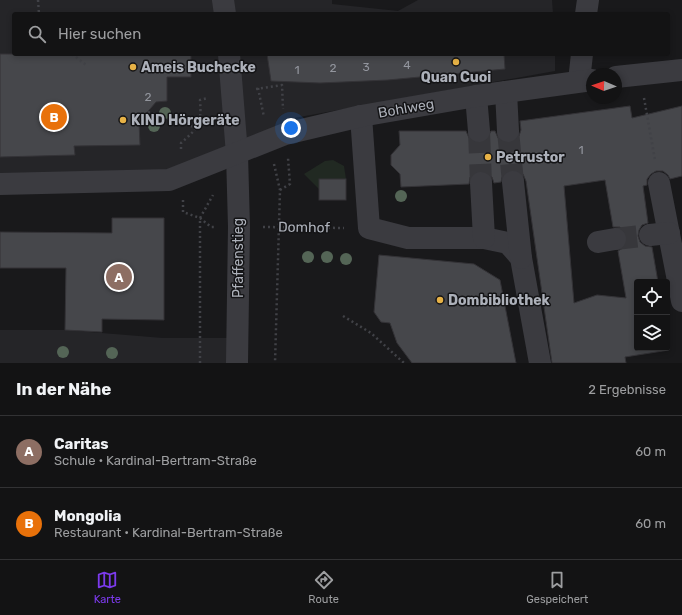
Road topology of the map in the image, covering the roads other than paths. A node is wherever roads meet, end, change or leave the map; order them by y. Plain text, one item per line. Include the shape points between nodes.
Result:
1 (223, 0) edge
2 (588, 0) edge
3 (225, 12) edge
4 (586, 12) edge
5 (229, 56) edge
6 (582, 56) edge
7 (682, 70) edge
8 (622, 76) edge
9 (585, 80) edge
10 (506, 92) junction
11 (476, 96) junction
12 (361, 116) junction
13 (508, 130) tunnel mouth
14 (479, 131) tunnel mouth
15 (237, 154) junction
16 (657, 172) road end
17 (513, 182) tunnel mouth
18 (481, 183) tunnel mouth
19 (0, 184) edge
20 (484, 238) junction
21 (521, 258) junction
22 (682, 301) edge
23 (237, 363) edge
24 (540, 363) edge

1 - 3 street
2 - 4 street
5 - 15 street, Pfaffenstieg
6 - 9 street
7 - 8 street
9 - 10 street, Bohlweg
10 - 11 street, Bohlweg
10 - 13 street
11 - 12 street, Bohlweg
11 - 14 street
12 - 15 street, Bohlweg via 285,134
12 - 20 street via 369,228 408,238
15 - 19 street, Bohlweg via 169,180
15 - 23 street, Pfaffenstieg
16 - 22 street via 659,234
17 - 21 street
18 - 20 street
20 - 21 street via 508,243
21 - 24 street

